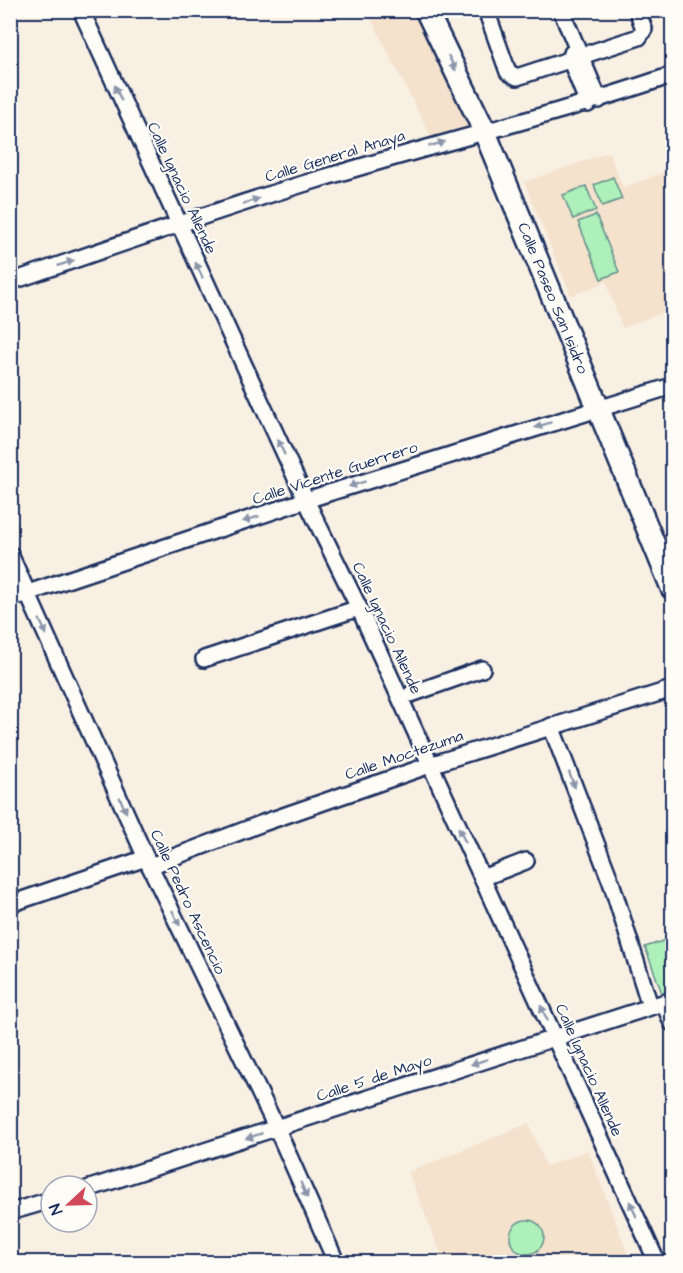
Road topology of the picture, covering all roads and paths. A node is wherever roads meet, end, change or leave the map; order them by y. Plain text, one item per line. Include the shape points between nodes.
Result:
1 (81, 10) edge
2 (426, 10) edge
3 (486, 10) edge
4 (561, 10) edge
5 (637, 10) edge
6 (577, 59) junction
7 (672, 75) edge
8 (594, 102) junction
9 (484, 130) junction
10 (178, 224) junction
11 (10, 282) edge
12 (672, 386) edge
13 (599, 408) junction
14 (306, 500) junction
15 (10, 554) edge
16 (672, 588) edge
17 (28, 593) junction
18 (10, 599) edge
19 (359, 608) junction
20 (204, 659) dead end
21 (482, 669) dead end
22 (672, 689) edge
23 (411, 694) dead end
24 (551, 726) junction
25 (430, 765) junction
26 (526, 861) dead end
27 (148, 862) junction
28 (482, 878) junction
29 (10, 904) edge
30 (662, 1003) edge
31 (672, 1023) edge
32 (555, 1037) junction
33 (277, 1129) junction
34 (99, 1185) edge
35 (39, 1204) edge
36 (10, 1212) edge
37 (336, 1263) edge
38 (657, 1263) edge

10 -> 1 street, Calle Ignacio Allende
2 -> 9 main road, Calle Paseo San Isidro
3 - 6 street via 511,76
4 - 6 street
5 - 6 street via 644,29 639,37
6 - 8 street
7 - 8 street, Calle General Anaya
8 - 9 street, Calle General Anaya
10 -> 9 street, Calle General Anaya
9 - 13 main road, Calle Paseo San Isidro
11 -> 10 street, Calle General Anaya
14 -> 10 street, Calle Ignacio Allende
12 - 13 street, Calle Vicente Guerrero
13 -> 14 street, Calle Vicente Guerrero
13 - 16 main road, Calle Paseo San Isidro
14 -> 17 street, Calle Vicente Guerrero
14 - 19 street, Calle Ignacio Allende
15 - 17 street, Calle Pedro Ascencio
17 - 18 street, Calle Vicente Guerrero
17 -> 27 street, Calle Pedro Ascencio
19 - 20 street
19 - 25 street, Calle Ignacio Allende
21 - 23 street
22 - 24 street, Calle Moctezuma
24 - 25 street, Calle Moctezuma
24 -> 30 street
25 - 27 street, Calle Moctezuma
28 -> 25 street, Calle Ignacio Allende
26 - 28 street
27 - 29 street, Calle Moctezuma
27 -> 33 street, Calle Pedro Ascencio
32 -> 28 street, Calle Ignacio Allende
30 - 31 street
30 - 32 street, Calle 5 de Mayo
32 -> 33 street, Calle 5 de Mayo
38 -> 32 street, Calle Ignacio Allende
33 -> 34 street, Calle 5 de Mayo
33 -> 37 street, Calle Pedro Ascencio
35 - 36 street

